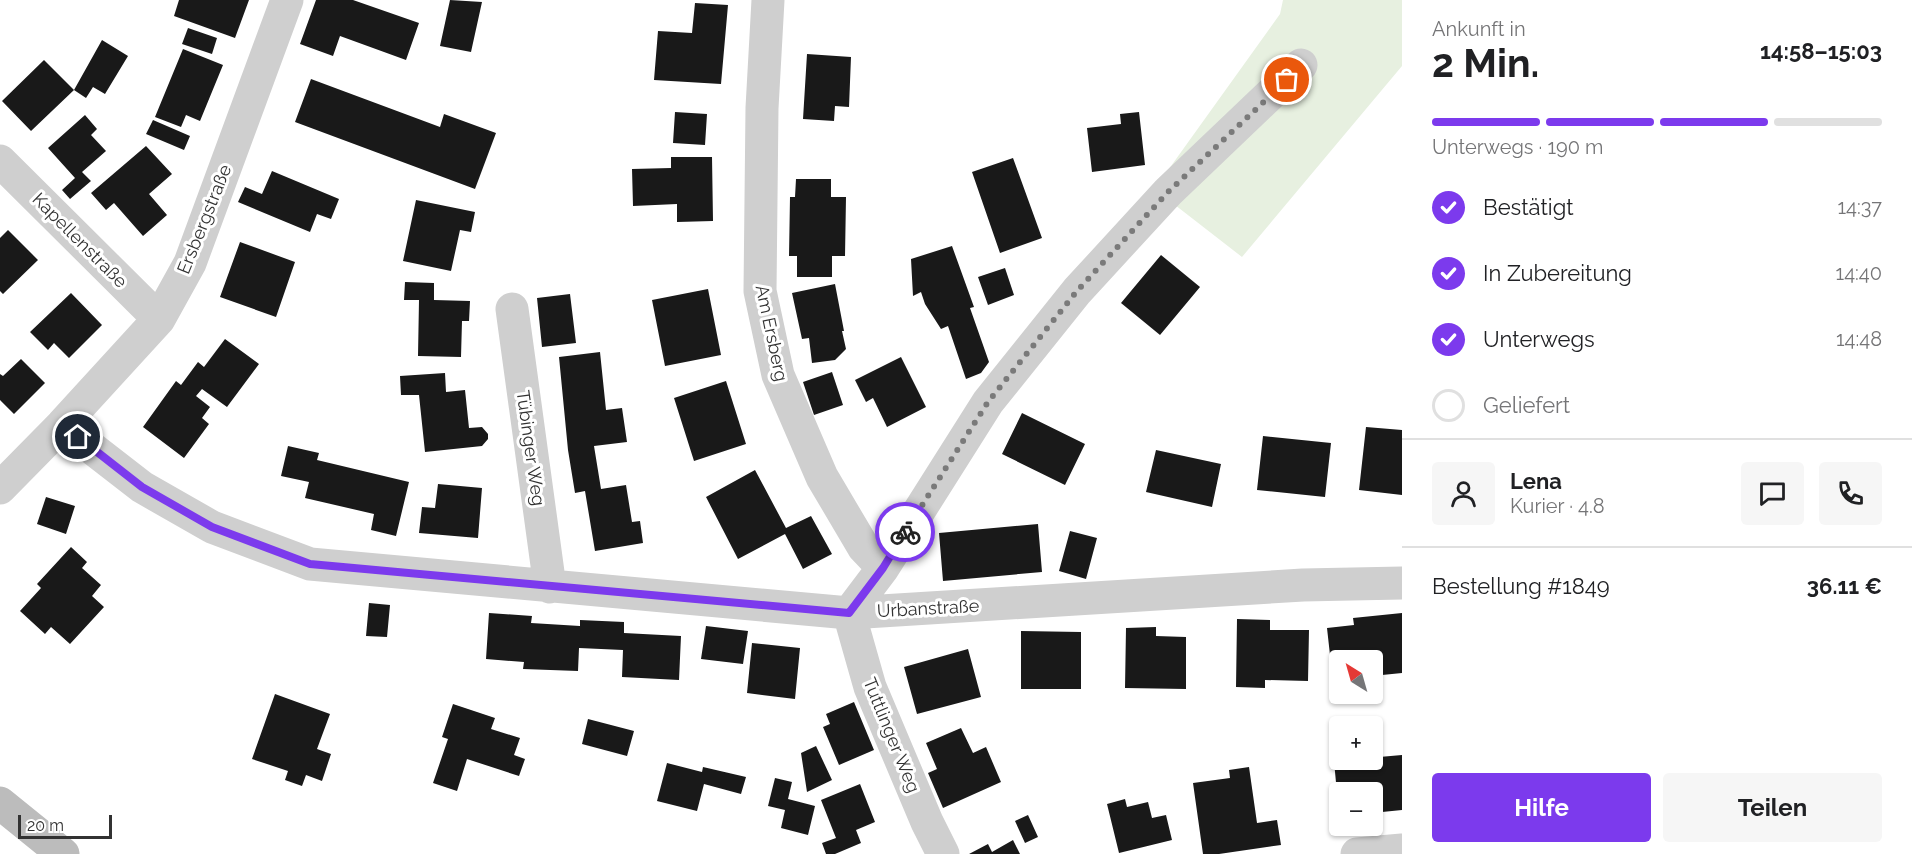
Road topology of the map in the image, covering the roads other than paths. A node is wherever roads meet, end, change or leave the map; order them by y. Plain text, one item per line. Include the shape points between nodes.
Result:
1 (287, 0) edge
2 (768, 0) edge
3 (1301, 65) dead end
4 (0, 161) edge
5 (512, 309) dead end
6 (159, 319) junction
7 (62, 425) junction
8 (0, 488) edge
9 (883, 568) junction
10 (1402, 583) edge
11 (550, 587) junction
12 (849, 613) junction
13 (0, 803) edge
14 (1402, 850) edge
15 (63, 854) edge
16 (943, 854) edge
17 (1357, 854) edge

1 - 6 street, Ersbergstraße via 190,262
2 - 9 street, Am Ersberg via 762,108 760,291 778,375 822,477 864,548
3 - 9 street via 1168,192 1077,291 988,402
4 - 6 street, Kapellenstraße
5 - 11 street, Tübinger Weg
6 - 7 street, Ersbergstraße
7 - 8 street, Ersbergstraße
7 - 11 street, Urbanstraße via 142,487 212,527 310,564
9 - 12 street
10 - 12 street, Urbanstraße via 1303,585
11 - 12 street, Urbanstraße
12 - 16 street, Tuttlinger Weg via 870,687
13 - 15 main road
14 - 17 street

